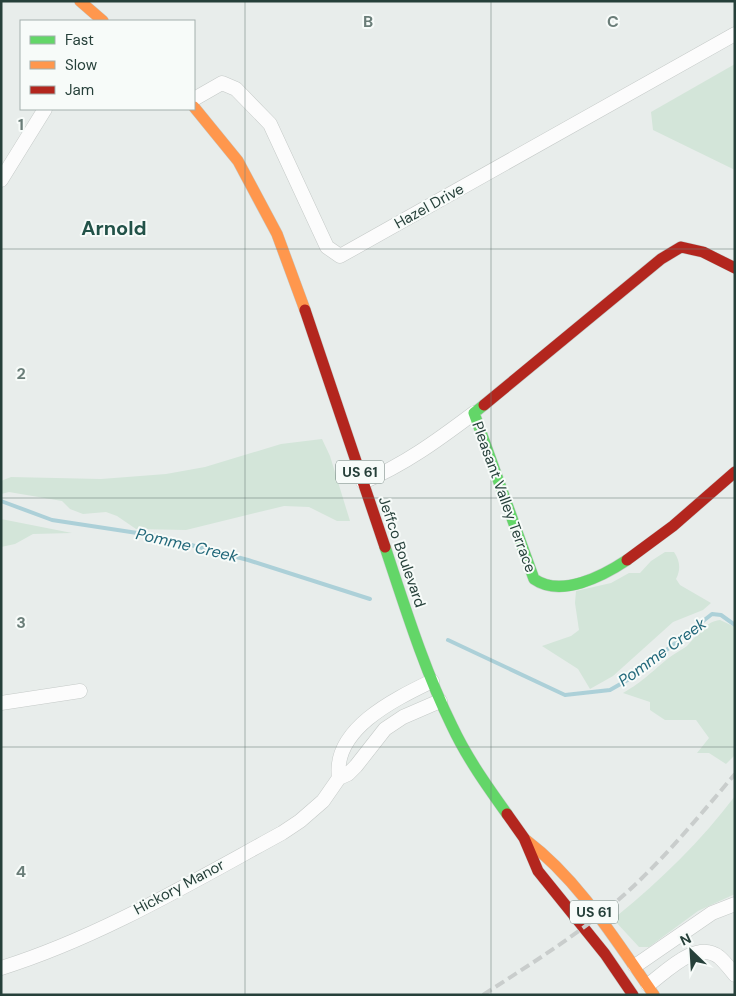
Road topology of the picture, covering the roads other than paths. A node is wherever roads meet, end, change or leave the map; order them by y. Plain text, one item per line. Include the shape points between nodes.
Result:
1 (80, 1) edge
2 (102, 20) edge
3 (735, 34) edge
4 (195, 98) edge
5 (195, 108) edge
6 (44, 110) edge
7 (1, 180) edge
8 (735, 268) edge
9 (474, 413) junction
10 (735, 472) edge
11 (363, 482) junction
12 (432, 681) junction
13 (80, 691) dead end
14 (440, 701) junction
15 (1, 702) edge
16 (339, 778) junction
17 (524, 838) junction
18 (735, 904) edge
19 (635, 966) junction
20 (1, 968) edge
21 (735, 975) edge
22 (651, 990) edge
23 (633, 995) edge

1 - 2 main road
3 - 4 street, Hazel Drive via 340,256 327,247 270,124 236,89 222,83
5 - 11 main road, Jeffco Boulevard / US 61 via 238,161 276,234 309,320
6 - 7 street
8 - 9 main road, Pleasant Valley Terrace via 703,252 681,247
9 - 10 main road, Pleasant Valley Terrace via 534,579 548,588 576,585 650,545
9 - 11 street, Pleasant Valley Terrace via 390,471
11 - 12 main road, Jeffco Boulevard / US 61
12 - 14 main road, Jeffco Boulevard / US 61
12 - 16 street via 392,700 365,722 339,756
13 - 15 street
14 - 16 street, Hickory Manor via 399,719 385,730 348,774
14 - 17 main road, Jeffco Boulevard / US 61 via 484,784
16 - 20 street, Hickory Manor via 311,813 282,833 95,933
17 - 19 main road, Jeffco Boulevard / US 61 via 551,859
17 - 23 main road, Jeffco Boulevard / US 61 via 538,871
18 - 19 street via 712,913
19 - 22 main road, Jeffco Boulevard / US 61
21 - 22 street via 719,957 698,952 688,956

